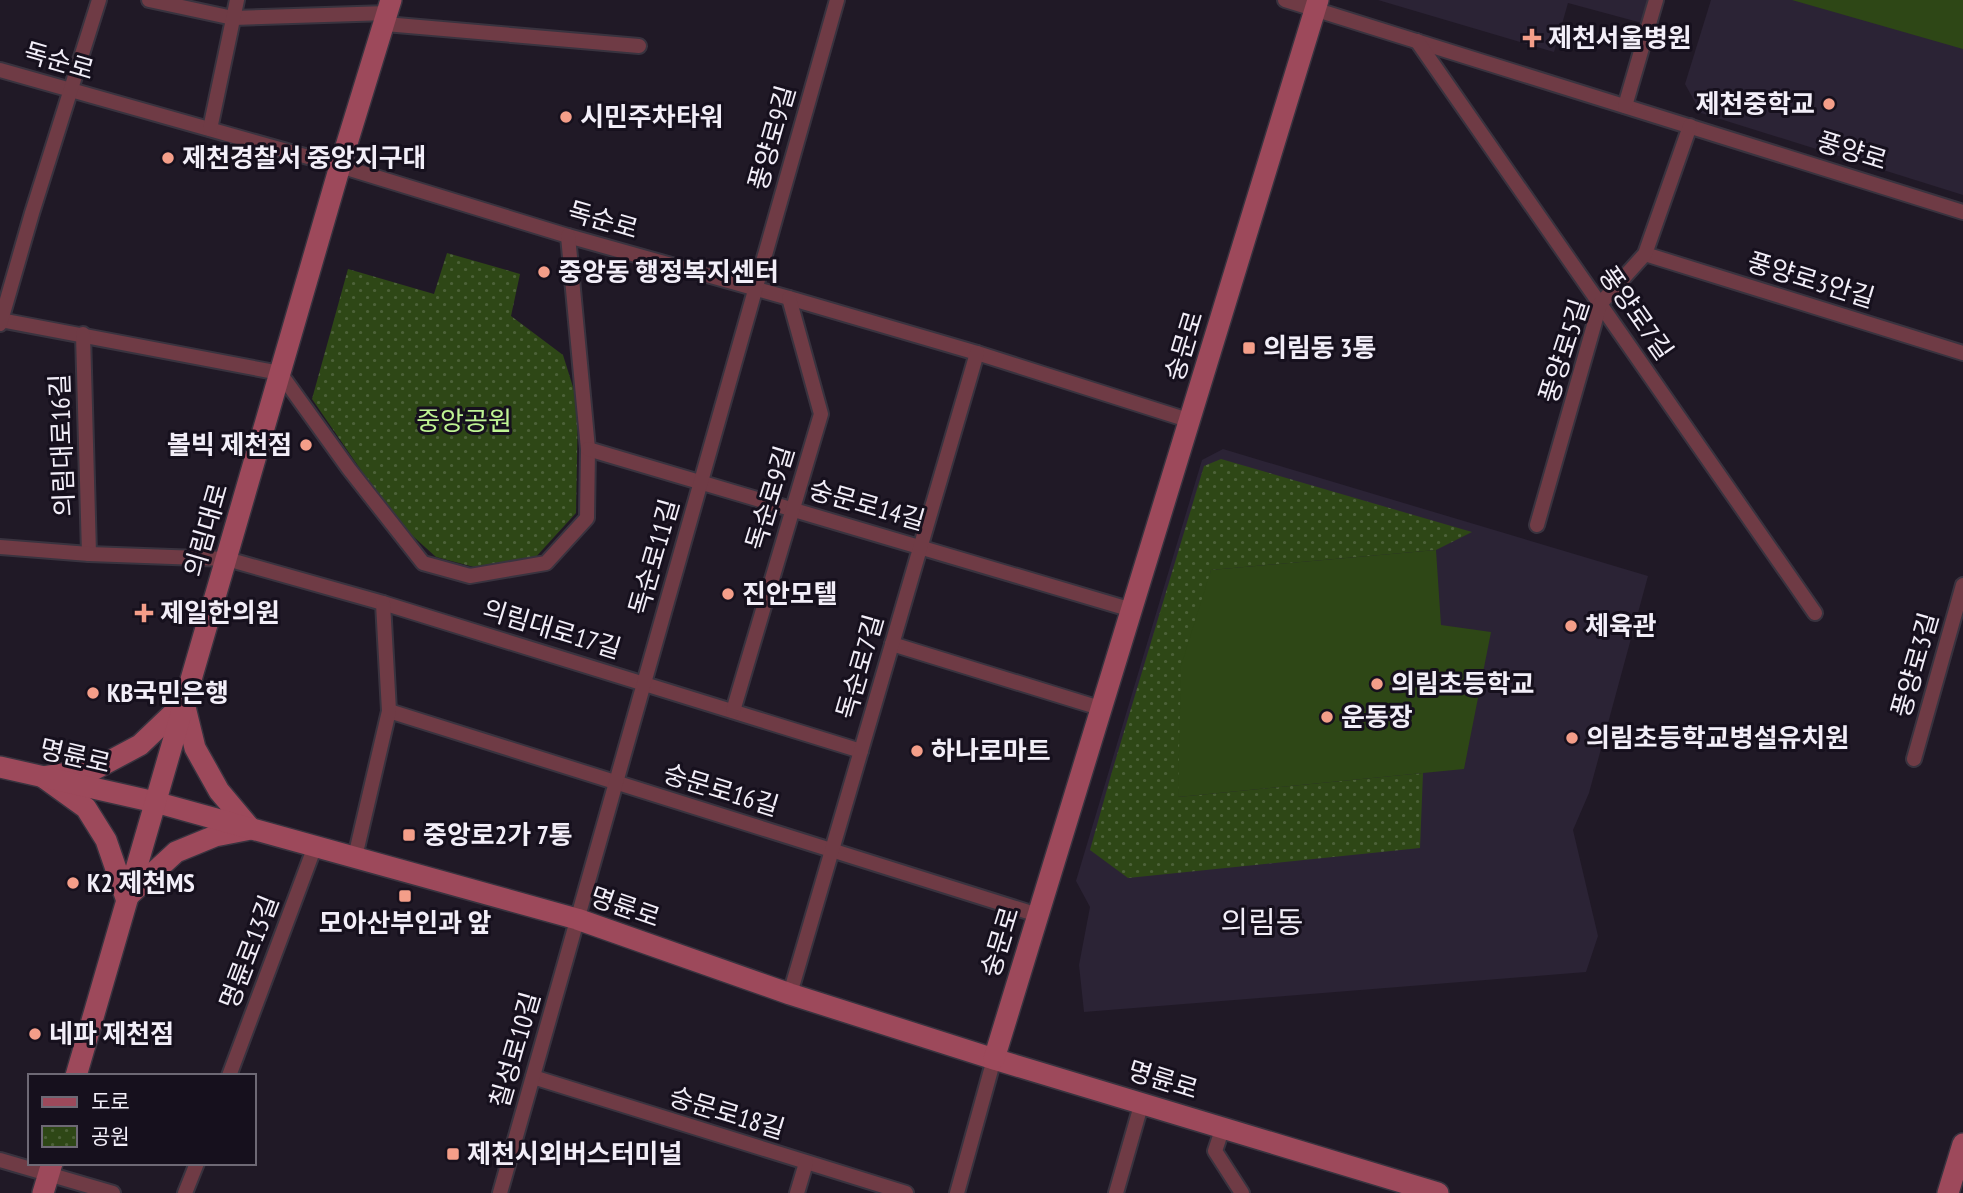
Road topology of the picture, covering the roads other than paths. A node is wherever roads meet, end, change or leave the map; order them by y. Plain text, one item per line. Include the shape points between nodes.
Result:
1 (99, 0) edge
2 (149, 0) edge
3 (237, 0) edge
4 (837, 0) edge
5 (1285, 0) edge
6 (1656, 0) edge
7 (1317, 5) edge
8 (388, 12) edge
9 (233, 18) junction
10 (1417, 41) junction
11 (639, 46) dead end
12 (0, 69) edge
13 (72, 90) junction
14 (1625, 106) junction
15 (1690, 126) junction
16 (209, 129) junction
17 (340, 166) junction
18 (1963, 212) edge
19 (568, 236) junction
20 (1645, 254) junction
21 (755, 290) junction
22 (789, 298) junction
23 (1600, 304) junction
24 (0, 321) edge
25 (83, 334) junction
26 (1963, 353) edge
27 (977, 354) junction
28 (280, 373) junction
29 (1191, 421) junction
30 (588, 449) junction
31 (701, 482) junction
32 (792, 509) junction
33 (1537, 525) dead end
34 (0, 547) edge
35 (920, 547) junction
36 (89, 554) junction
37 (227, 559) junction
38 (1963, 585) edge
39 (383, 603) junction
40 (1132, 610) junction
41 (1815, 613) dead end
42 (892, 644) junction
43 (644, 684) junction
44 (184, 703) junction
45 (1103, 709) junction
46 (389, 711) junction
47 (733, 711) junction
48 (861, 751) junction
49 (1914, 759) dead end
50 (0, 767) edge
51 (43, 777) junction
52 (616, 783) junction
53 (155, 803) junction
54 (251, 829) junction
55 (315, 846) junction
56 (831, 850) junction
57 (355, 857) junction
58 (126, 898) junction
59 (1038, 915) junction
60 (577, 919) junction
61 (790, 994) junction
62 (994, 1059) junction
63 (77, 1074) edge
64 (230, 1074) edge
65 (533, 1077) junction
66 (1142, 1102) junction
67 (1223, 1127) junction
68 (1963, 1144) edge
69 (0, 1160) edge
70 (806, 1163) junction
71 (196, 1165) edge
72 (48, 1177) edge
73 (113, 1193) edge
74 (185, 1193) edge
75 (500, 1193) edge
76 (797, 1193) edge
77 (906, 1193) edge
78 (957, 1193) edge
79 (1115, 1193) edge
80 (1242, 1193) edge
81 (1438, 1193) edge
82 (1948, 1193) edge

1 - 13 street
2 - 9 street
3 - 9 street
4 - 21 street, 풍양로9길
5 - 7 street, 풍양로
6 - 14 street
7 - 10 street, 풍양로
7 - 29 street, 숭문로
8 - 9 street
8 - 11 street
8 - 17 street, 의림대로
9 - 16 street
10 - 14 street, 풍양로
10 - 23 street, 풍양로7길
12 - 13 street, 독순로
13 - 16 street, 독순로
13 - 24 street
14 - 15 street, 풍양로
15 - 18 street, 풍양로
15 - 20 street, 풍양로5길
16 - 17 street, 독순로
17 - 19 street, 독순로
17 - 28 street, 의림대로
19 - 21 street, 독순로
19 - 30 street
20 - 23 street, 풍양로5길
20 - 26 street, 풍양로3안길
21 - 22 street, 독순로
21 - 31 street, 독순로11길
22 - 27 street, 독순로
22 - 32 street, 독순로9길 via 821,414
23 - 33 street, 풍양로5길
23 - 41 street, 풍양로7길
24 - 25 street
25 - 28 street
25 - 36 street, 의림대로16길
27 - 29 street, 독순로
27 - 35 street, 독순로7길
28 - 30 street via 423,563 470,576 546,563 555,554 587,518
28 - 37 street, 의림대로
29 - 40 street, 숭문로
30 - 31 street, 숭문로14길
31 - 32 street, 숭문로14길
31 - 43 street, 독순로11길
32 - 35 street, 숭문로14길
32 - 47 street, 독순로9길
34 - 36 street, 의림대로17길
35 - 40 street, 숭문로14길
35 - 42 street, 독순로7길
36 - 37 street, 의림대로17길
37 - 39 street, 의림대로17길
37 - 44 street, 의림대로
38 - 49 street, 풍양로3길
39 - 43 street, 의림대로17길
39 - 46 street
40 - 45 street, 숭문로
42 - 45 street
42 - 48 street, 독순로7길
43 - 47 street, 의림대로17길
43 - 52 street, 독순로11길
44 - 51 street via 140,745 94,769
44 - 53 street, 의림대로
44 - 54 street via 195,748 219,791
45 - 59 street, 숭문로
46 - 52 street, 숭문로16길
46 - 57 street
47 - 48 street, 의림대로17길
48 - 56 street, 독순로7길
50 - 51 street, 명륜로
51 - 53 street, 명륜로
51 - 58 street via 86,808 106,840
52 - 56 street, 숭문로16길
52 - 60 street, 독순로11길
53 - 54 street, 명륜로
53 - 58 street, 의림대로
54 - 55 street, 명륜로
54 - 58 street via 215,836 176,852
55 - 57 street, 명륜로
55 - 64 street, 명륜로13길
56 - 59 street, 숭문로16길
56 - 61 street, 독순로7길
57 - 60 street, 명륜로
58 - 63 street, 의림대로
59 - 62 street, 숭문로
60 - 61 street, 명륜로
60 - 65 street, 칠성로10길
61 - 62 street, 명륜로
62 - 66 street, 명륜로
62 - 78 street, 숭문로
65 - 70 street, 숭문로18길
65 - 75 street, 칠성로10길
66 - 67 street, 명륜로
66 - 79 street
67 - 80 street, 명륜로 via 1215,1151
67 - 81 street, 명륜로
68 - 82 street
69 - 72 street
70 - 76 street
70 - 77 street, 숭문로18길
71 - 74 street
72 - 73 street

